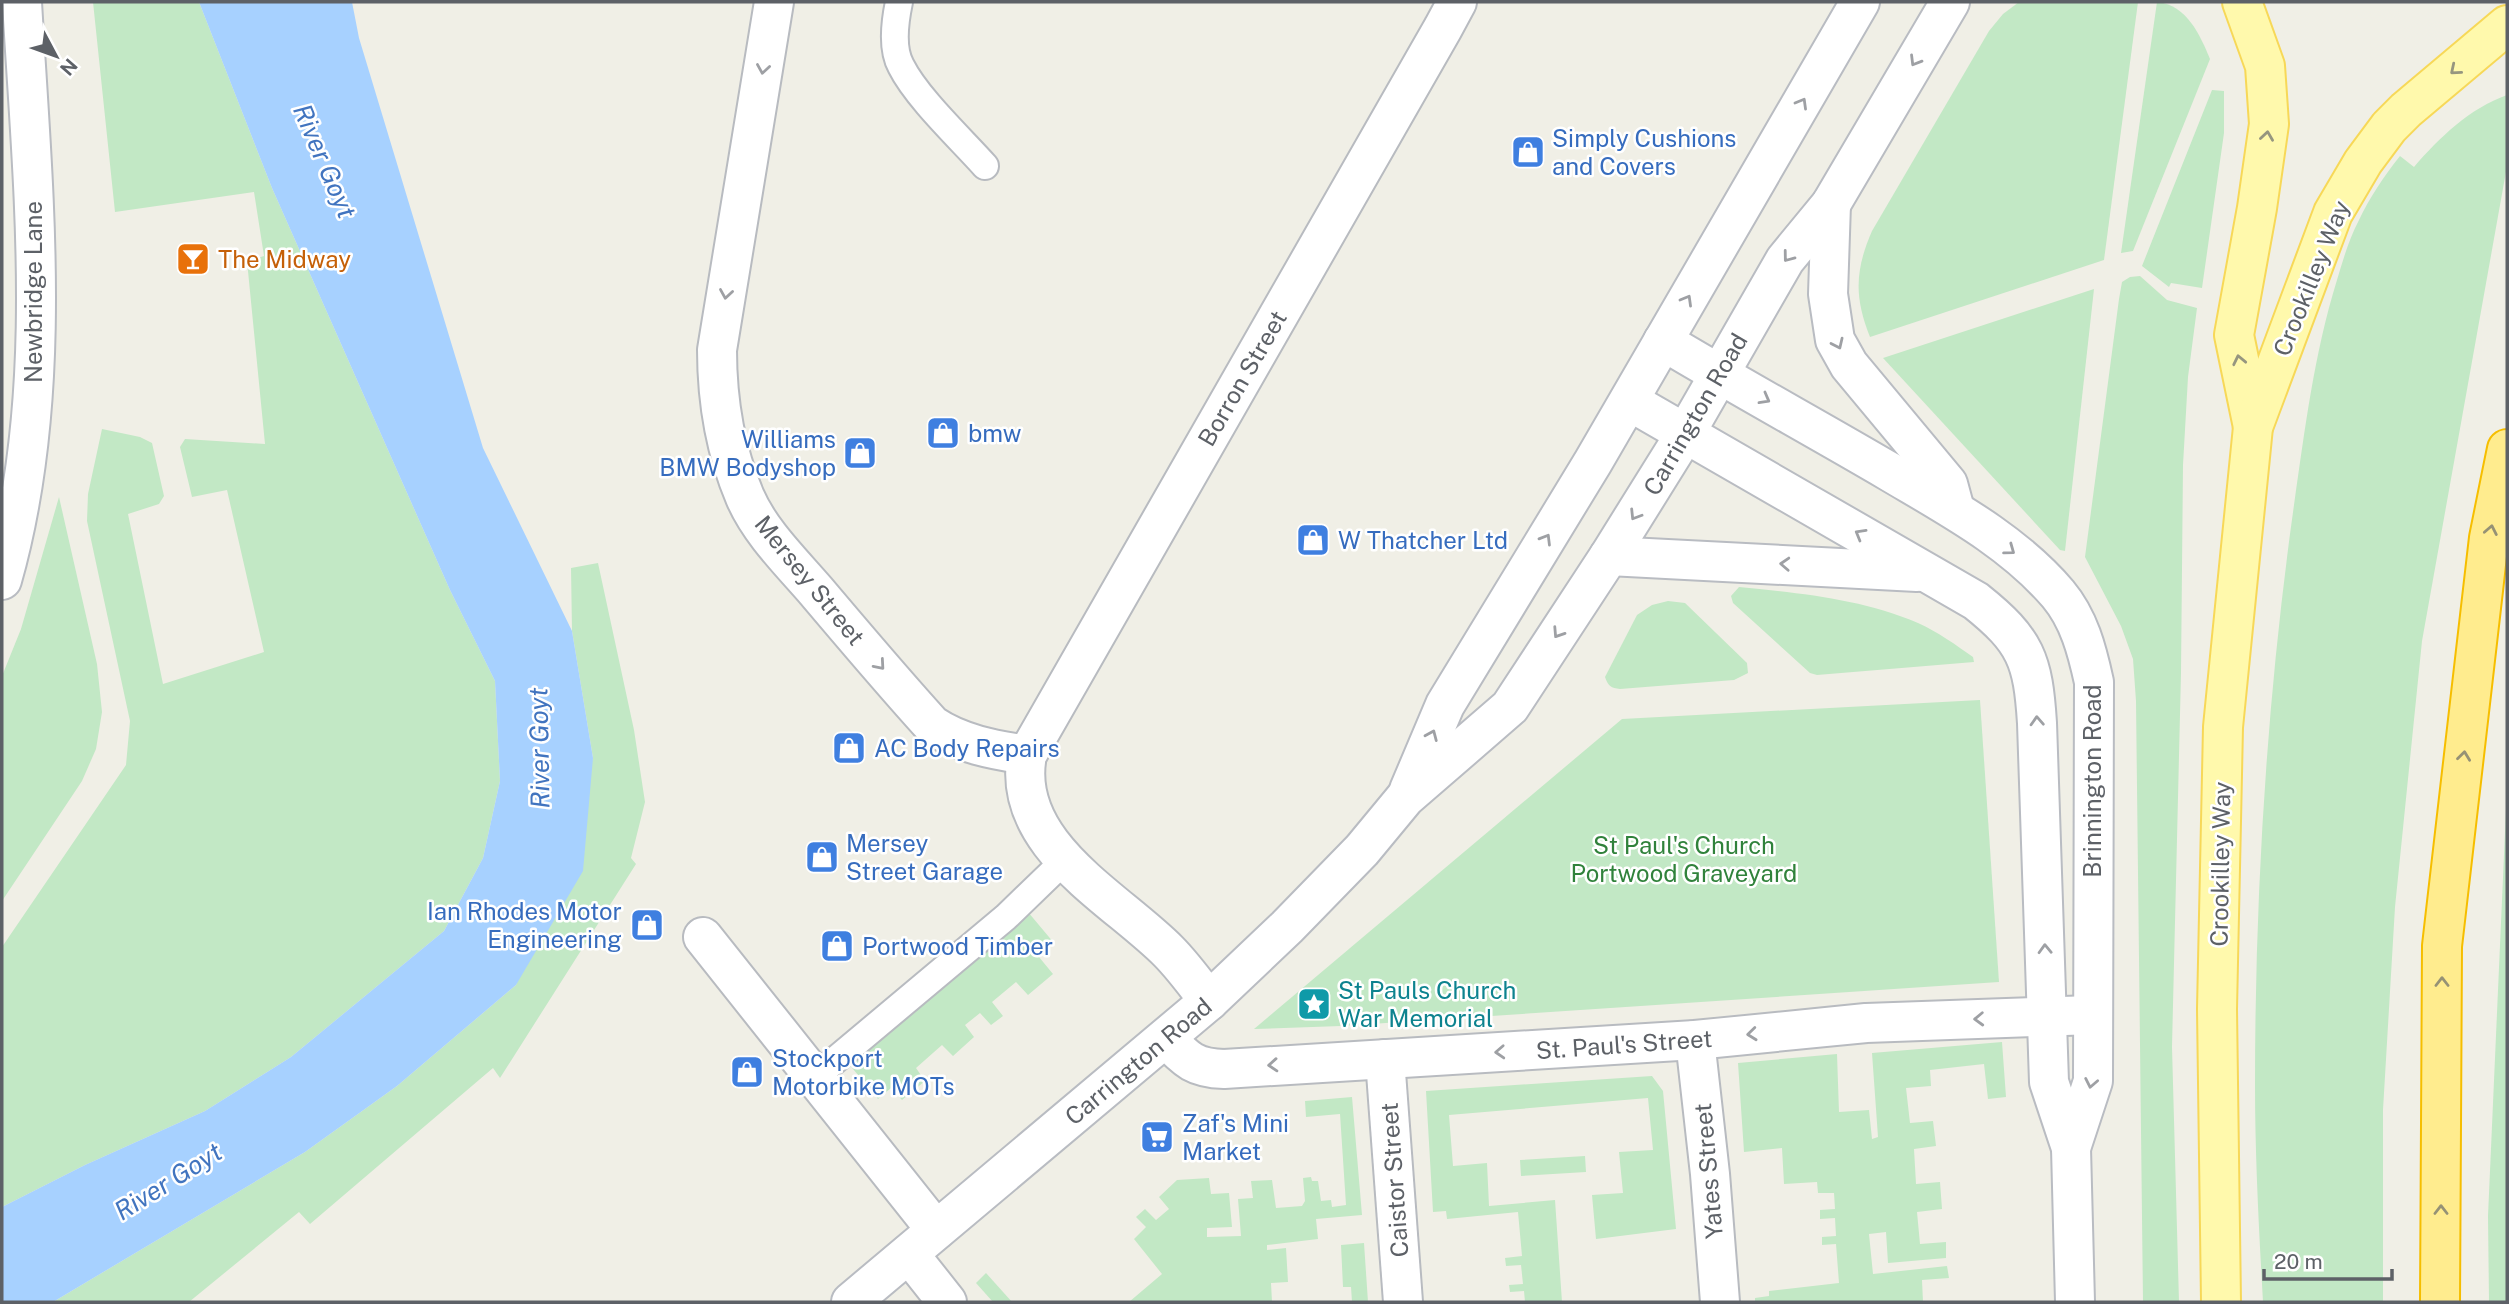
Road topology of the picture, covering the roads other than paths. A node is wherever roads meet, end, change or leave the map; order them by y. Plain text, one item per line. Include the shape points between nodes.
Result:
1 (22, 2) edge
2 (774, 2) edge
3 (898, 2) edge
4 (1457, 2) edge
5 (1860, 2) edge
6 (1950, 2) edge
7 (2242, 2) edge
8 (2507, 26) edge
9 (985, 166) dead end
10 (1831, 204) junction
11 (1663, 341) junction
12 (1719, 374) junction
13 (1629, 401) junction
14 (2253, 427) junction
15 (1685, 434) junction
16 (2507, 449) edge
17 (1955, 510) junction
18 (8, 540) edge
19 (1609, 556) junction
20 (1926, 572) junction
21 (2, 580) edge
22 (1027, 755) junction
23 (1405, 798) junction
24 (1065, 860) junction
25 (703, 937) dead end
26 (1209, 1001) junction
27 (2092, 1015) junction
28 (2047, 1017) junction
29 (1166, 1038) junction
30 (1695, 1040) junction
31 (1385, 1059) junction
32 (815, 1077) junction
33 (2071, 1148) junction
34 (922, 1242) junction
35 (850, 1302) edge
36 (947, 1302) edge
37 (1403, 1302) edge
38 (1720, 1302) edge
39 (2075, 1302) edge
40 (2221, 1302) edge
41 (2440, 1302) edge

1 - 18 street, Newbridge Lane via 34,204 35,364 25,471
2 -> 22 street, Mersey Street via 717,350 717,387 733,463 745,497 769,536 932,725 962,740
3 - 9 lane via 894,27 900,65
4 - 22 street, Borron Street
11 -> 5 street, Carrington Road
6 -> 10 street, Carrington Road
14 -> 7 main road, Crookilley Way via 2234,335 2269,124 2265,66
8 -> 14 main road, Crookilley Way via 2406,110 2362,162 2333,214
10 -> 12 street, Carrington Road via 1785,260
10 -> 17 street via 1828,293 1835,340 1849,365 1948,484
11 - 12 street, Brinnington Road
11 - 13 street, Carrington Road
12 - 15 street, Carrington Road
12 -> 17 street, Brinnington Road
13 - 15 street, Brinnington Road
23 -> 13 street, Carrington Road via 1445,705
14 - 40 main road, Crookilley Way via 2223,727 2217,1009
15 -> 19 street, Carrington Road
20 -> 15 street, Brinnington Road
41 -> 16 highway via 2442,946 2489,538
17 -> 27 street, Brinnington Road via 2025,560 2059,595 2088,652 2094,682
18 - 21 street, Newbridge Lane
20 -> 19 street
19 -> 23 street, Carrington Road via 1510,707
28 -> 20 street, Brinnington Road via 2035,682 2016,639 1999,619
22 - 24 street via 1027,797 1038,824
23 - 26 street, Carrington Road via 1362,850
24 - 26 street via 1169,951
24 - 32 lane via 1006,916
25 - 32 street
26 - 29 street, Carrington Road
27 - 28 street, St. Paul's Street
27 -> 33 street, Brinnington Road via 2093,1081
28 -> 30 street, St. Paul's Street via 1866,1023
28 - 33 street, Brinnington Road via 2049,1082
31 -> 29 street, St. Paul's Street via 1204,1068 1185,1058
29 - 34 street, Carrington Road
30 -> 31 street, St. Paul's Street
30 - 38 street, Yates Street
31 - 37 street, Caistor Street
32 - 34 street
33 - 39 street, Brinnington Road
34 - 35 street, Carrington Road
34 - 36 street

